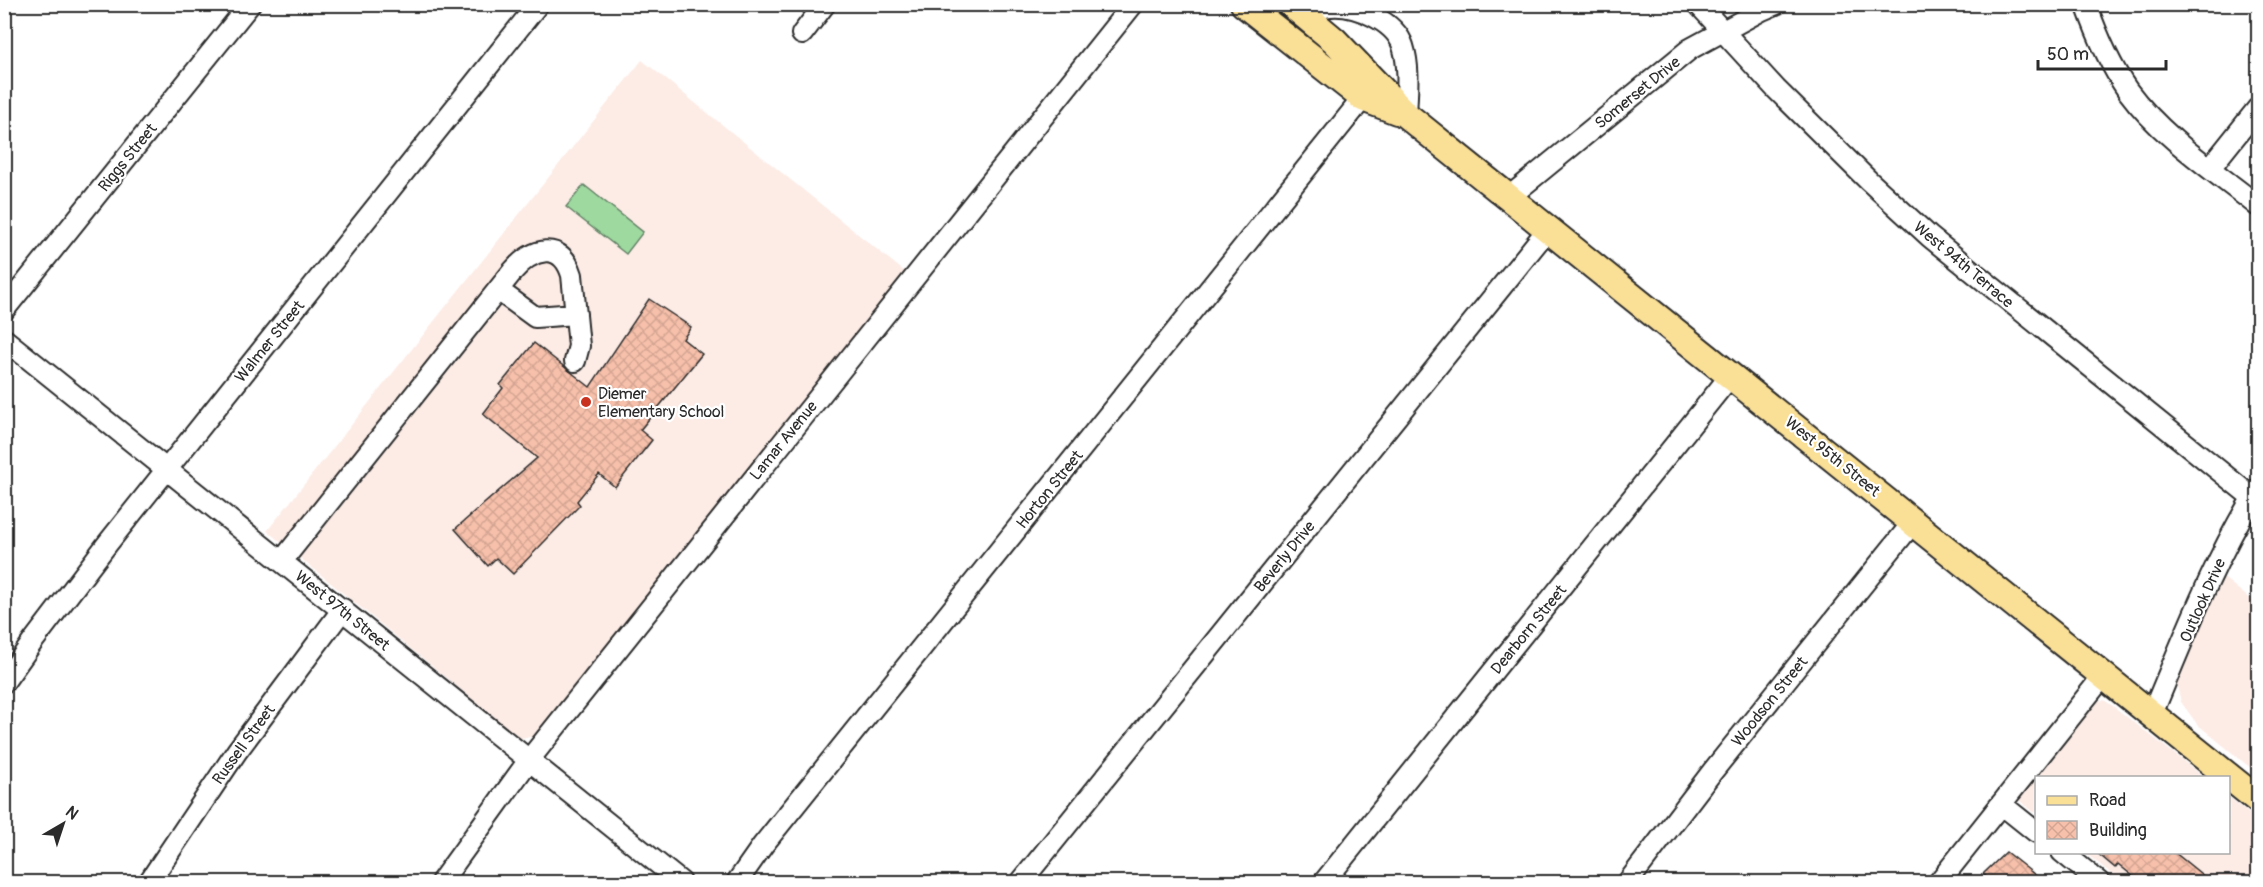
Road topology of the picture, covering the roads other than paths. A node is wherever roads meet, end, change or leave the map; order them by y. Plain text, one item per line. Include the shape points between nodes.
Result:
1 (250, 4) edge
2 (538, 4) edge
3 (825, 4) edge
4 (1133, 4) edge
5 (1244, 4) edge
6 (1698, 4) edge
7 (1776, 4) edge
8 (2086, 4) edge
9 (1298, 10) edge
10 (1723, 31) junction
11 (802, 34) dead end
12 (1363, 98) junction
13 (2259, 108) edge
14 (1406, 114) junction
15 (2210, 168) junction
16 (1509, 197) junction
17 (2259, 206) edge
18 (1548, 229) junction
19 (498, 290) junction
20 (4, 310) edge
21 (576, 314) junction
22 (4, 339) edge
23 (575, 361) dead end
24 (1731, 375) junction
25 (166, 469) junction
26 (2256, 494) edge
27 (1914, 521) junction
28 (282, 561) junction
29 (343, 609) junction
30 (2104, 675) junction
31 (4, 682) edge
32 (2152, 714) junction
33 (528, 760) junction
34 (2229, 776) edge
35 (2230, 777) edge
36 (2259, 800) edge
37 (2001, 804) junction
38 (2035, 830) edge
39 (2064, 854) edge
40 (149, 882) edge
41 (441, 882) edge
42 (681, 882) edge
43 (737, 882) edge
44 (1021, 882) edge
45 (1324, 882) edge
46 (1628, 882) edge
47 (1939, 882) edge
48 (2099, 882) edge

1 - 20 street, Riggs Street
2 - 25 street, Walmer Street
3 - 11 street
4 - 33 street, Lamar Avenue
5 - 12 main road, West 95th Street
6 - 10 street, West 94th Terrace
7 - 10 street, Somerset Drive
8 - 15 street via 2107,56 2128,91 2154,120
9 - 14 main road, West 95th Street via 1334,40
9 - 14 street via 1329,5 1356,8 1385,22 1403,44 1408,71
10 - 16 street, Somerset Drive via 1690,49
10 - 26 street, West 94th Terrace via 1776,89 1930,237
12 - 14 main road, West 95th Street
12 - 43 street, Horton Street
13 - 15 street
14 - 16 main road, West 95th Street
15 - 17 street
16 - 18 main road, West 95th Street
18 - 24 main road, West 95th Street
18 - 44 street, Beverly Drive
19 - 21 street via 535,317
19 - 21 street via 528,256 540,251 553,252 570,267
19 - 28 street
21 - 23 street via 579,346
22 - 25 street, West 97th Street
24 - 27 main road, West 95th Street
24 - 45 street, Dearborn Street
25 - 28 street, West 97th Street
25 - 31 street, Walmer Street
26 - 32 street, Outlook Drive via 2199,603
27 - 30 main road, West 95th Street
27 - 46 street, Woodson Street
28 - 29 street, West 97th Street
29 - 33 street, West 97th Street
29 - 40 street, Russell Street via 237,751
30 - 32 main road, West 95th Street
30 - 37 street
32 - 34 main road, West 95th Street
33 - 41 street, Lamar Avenue
33 - 42 street, West 97th Street
35 - 36 main road, West 95th Street
37 - 38 street
37 - 47 street
39 - 48 street

